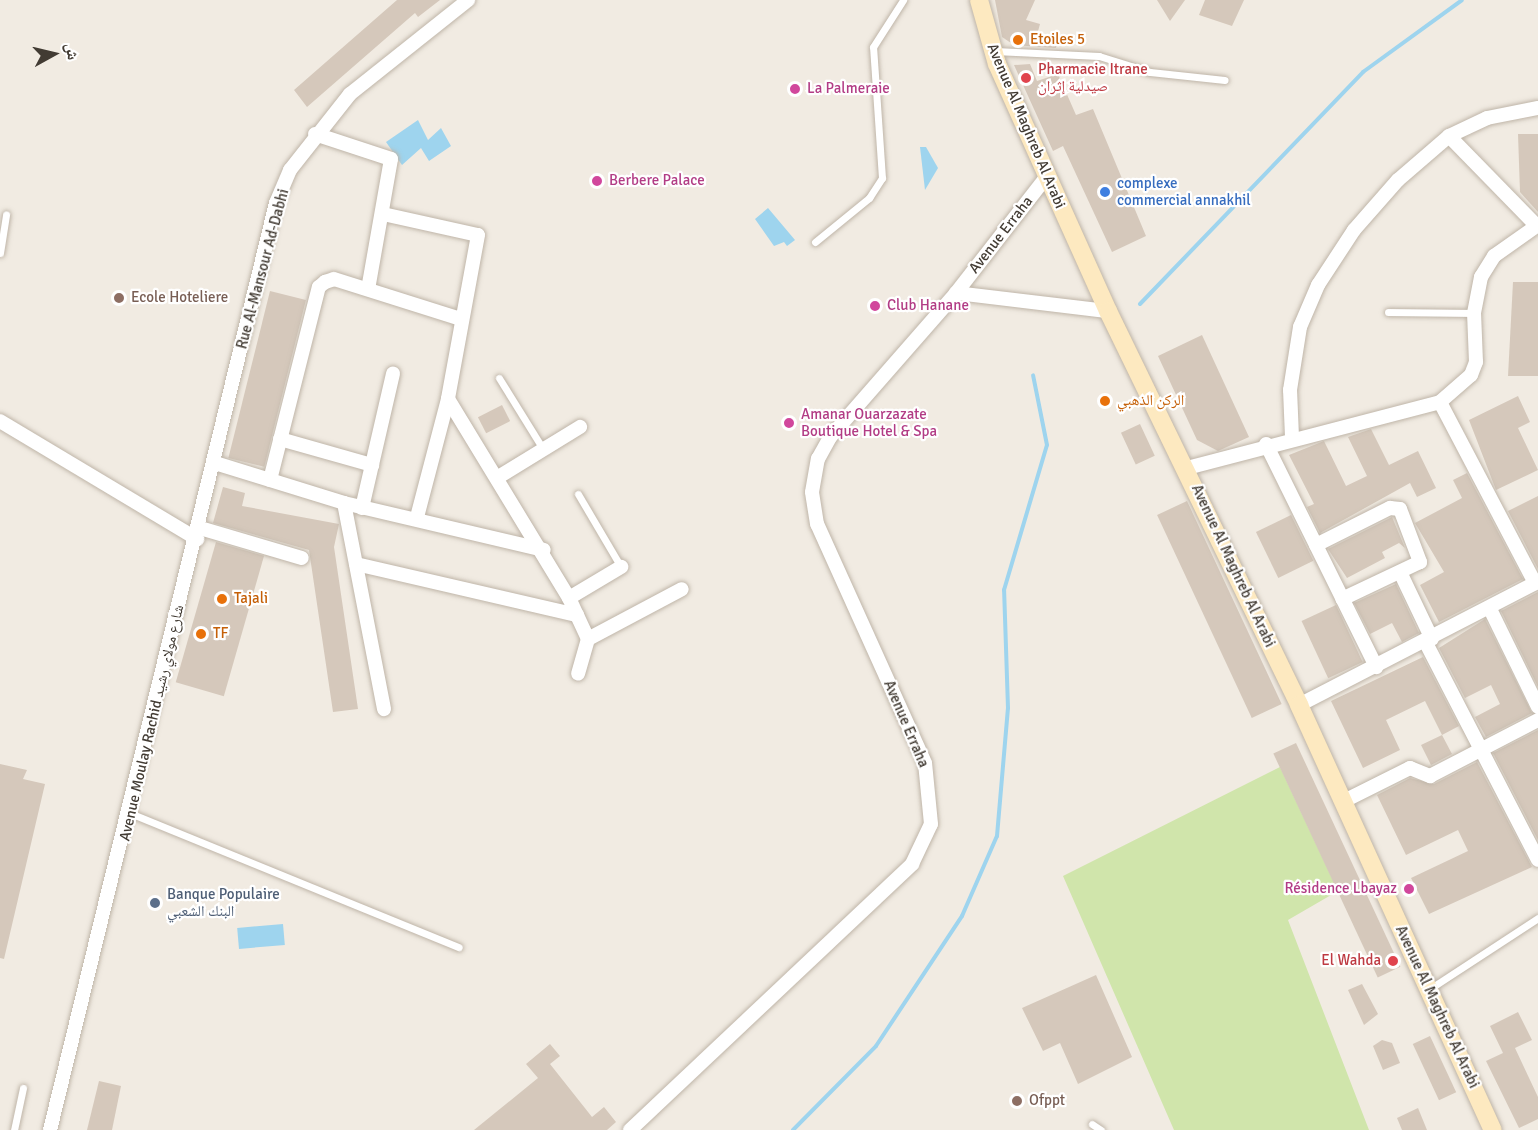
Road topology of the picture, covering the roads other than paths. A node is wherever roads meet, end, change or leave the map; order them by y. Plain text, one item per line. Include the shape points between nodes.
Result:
1 (468, 0) edge
2 (903, 0) edge
3 (979, 0) edge
4 (993, 51) junction
5 (1225, 80) dead end
6 (1538, 108) edge
7 (315, 134) junction
8 (1449, 136) junction
9 (1047, 176) junction
10 (6, 214) dead end
11 (383, 214) junction
12 (1537, 225) edge
13 (815, 242) dead end
14 (0, 253) edge
15 (368, 290) junction
16 (956, 294) junction
17 (1108, 311) junction
18 (1388, 312) dead end
19 (1474, 313) junction
20 (461, 319) junction
21 (393, 374) dead end
22 (499, 378) dead end
23 (448, 399) junction
24 (1440, 402) junction
25 (0, 422) edge
26 (580, 426) dead end
27 (1292, 437) junction
28 (280, 439) junction
29 (1266, 444) junction
30 (543, 449) junction
31 (215, 463) junction
32 (372, 465) junction
33 (1187, 468) junction
34 (500, 476) junction
35 (270, 480) junction
36 (578, 494) dead end
37 (344, 503) junction
38 (362, 508) junction
39 (417, 517) junction
40 (198, 533) junction
41 (1316, 545) junction
42 (544, 550) junction
43 (302, 558) dead end
44 (356, 564) junction
45 (621, 567) joint
46 (1400, 572) junction
47 (682, 589) dead end
48 (569, 598) junction
49 (1342, 599) junction
50 (1490, 609) junction
51 (577, 615) junction
52 (588, 639) junction
53 (1429, 641) junction
54 (1376, 667) junction
55 (578, 674) dead end
56 (1299, 705) junction
57 (1538, 707) edge
58 (384, 709) dead end
59 (1538, 720) edge
60 (1481, 750) junction
61 (1342, 802) junction
62 (130, 813) junction
63 (1538, 860) edge
64 (1538, 918) edge
65 (459, 947) dead end
66 (1429, 989) junction
67 (23, 1088) dead end
68 (1092, 1124) dead end
69 (14, 1130) edge
70 (50, 1130) edge
71 (630, 1130) edge
72 (1101, 1130) edge
73 (1493, 1130) edge

1 - 7 street, Rue Al-Mansour Ad-Dabhi via 350,94
2 - 13 lane via 873,47 882,178 869,198
3 - 4 main road, Avenue Al Maghreb Al Arabi
4 - 5 lane via 1088,55 1150,72
4 - 9 main road, Avenue Al Maghreb Al Arabi
6 - 8 street via 1487,118
7 - 11 street via 391,159
7 - 31 street, Rue Al-Mansour Ad-Dabhi via 276,203
8 - 12 street
8 - 27 street via 1398,180 1354,230 1317,285 1292,357
9 - 16 street, Avenue Erraha
9 - 17 main road, Avenue Al Maghreb Al Arabi
10 - 14 lane
11 - 15 street
11 - 20 street via 478,234
12 - 19 street via 1494,256 1480,278
15 - 20 street
15 - 28 street via 334,279 319,287
16 - 17 street, Avenue Erraha
16 - 71 street, Avenue Erraha via 830,437 818,459 812,492 817,524 925,764 931,824 912,864
17 - 33 main road, Avenue Al Maghreb Al Arabi
18 - 19 lane
19 - 24 street via 1478,342 1473,369
20 - 23 street
21 - 32 street
22 - 30 lane
23 - 34 street
23 - 39 street
24 - 27 street
24 - 50 street via 1535,580
25 - 40 street
26 - 30 street
27 - 29 street
28 - 32 street
28 - 35 street
29 - 33 street
29 - 41 street
30 - 34 street
31 - 35 street
31 - 40 street, Rue Al-Mansour Ad-Dabhi
32 - 38 street
33 - 56 main road, Avenue Al Maghreb Al Arabi
34 - 42 street
35 - 37 street
36 - 45 lane
37 - 38 street
37 - 44 street
38 - 39 street
39 - 42 street
40 - 43 street
40 - 62 street, Avenue Moulay Rachid شارع مولاي رشيد
41 - 46 street via 1396,508 1421,557
41 - 49 street
42 - 48 street
44 - 51 street
44 - 58 street
45 - 48 street
46 - 49 street
46 - 53 street
47 - 52 street
48 - 51 street
49 - 54 street
50 - 53 street
50 - 57 street
51 - 52 street
52 - 55 street
53 - 54 street
53 - 60 street
54 - 56 street
56 - 61 main road, Avenue Al Maghreb Al Arabi
59 - 60 street
60 - 61 street via 1430,776 1410,768
60 - 63 street
61 - 66 main road, Avenue Al Maghreb Al Arabi
62 - 65 lane
62 - 70 street, Avenue Moulay Rachid شارع مولاي رشيد
64 - 66 lane
66 - 73 main road, Avenue Al Maghreb Al Arabi
67 - 69 lane
68 - 72 lane

